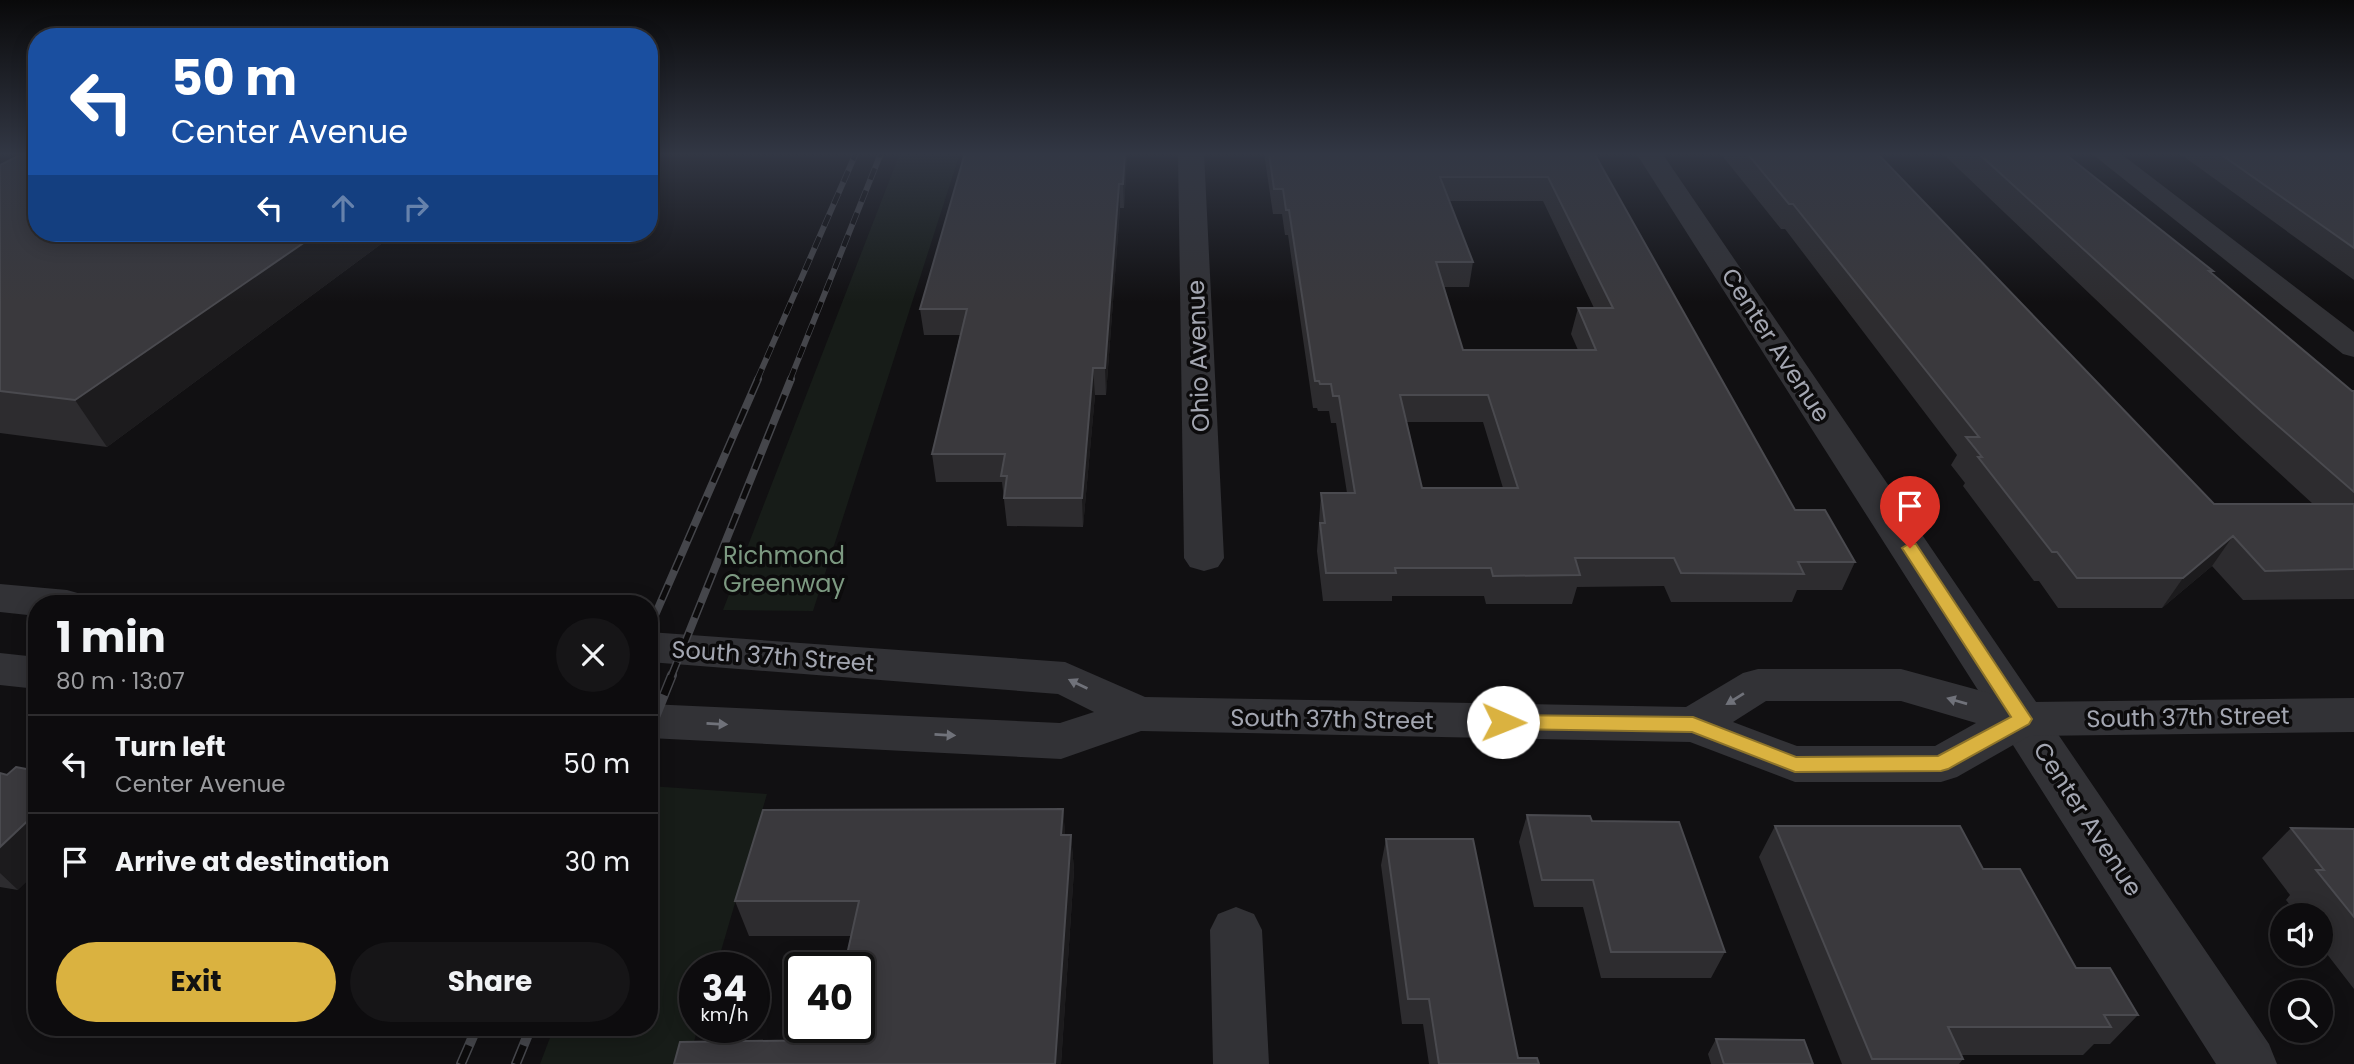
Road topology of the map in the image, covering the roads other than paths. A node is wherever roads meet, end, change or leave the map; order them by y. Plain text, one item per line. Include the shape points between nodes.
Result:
1 (1193, 203) edge
2 (1682, 203) edge
3 (2168, 203) edge
4 (2354, 347) edge
5 (1204, 558) dead end
6 (0, 598) edge
7 (28, 601) edge
8 (658, 648) edge
9 (0, 669) edge
10 (28, 672) edge
11 (1139, 715) junction
12 (2354, 715) edge
13 (2022, 719) junction
14 (658, 721) edge
15 (1693, 725) junction
16 (1236, 930) dead end
17 (1241, 1064) edge
18 (2249, 1064) edge

1 - 5 street, Ohio Avenue
2 - 13 street, Center Avenue
3 - 4 street
6 - 7 street
11 -> 8 street, South 37th Street via 1065,678
9 - 10 street
14 -> 11 street, South 37th Street via 1060,741
11 - 15 street, South 37th Street
12 - 13 street, South 37th Street
13 -> 15 street, South 37th Street via 1901,685 1758,685
13 - 15 street, South 37th Street via 1941,764 1795,764
13 - 18 street, Center Avenue
16 - 17 street

